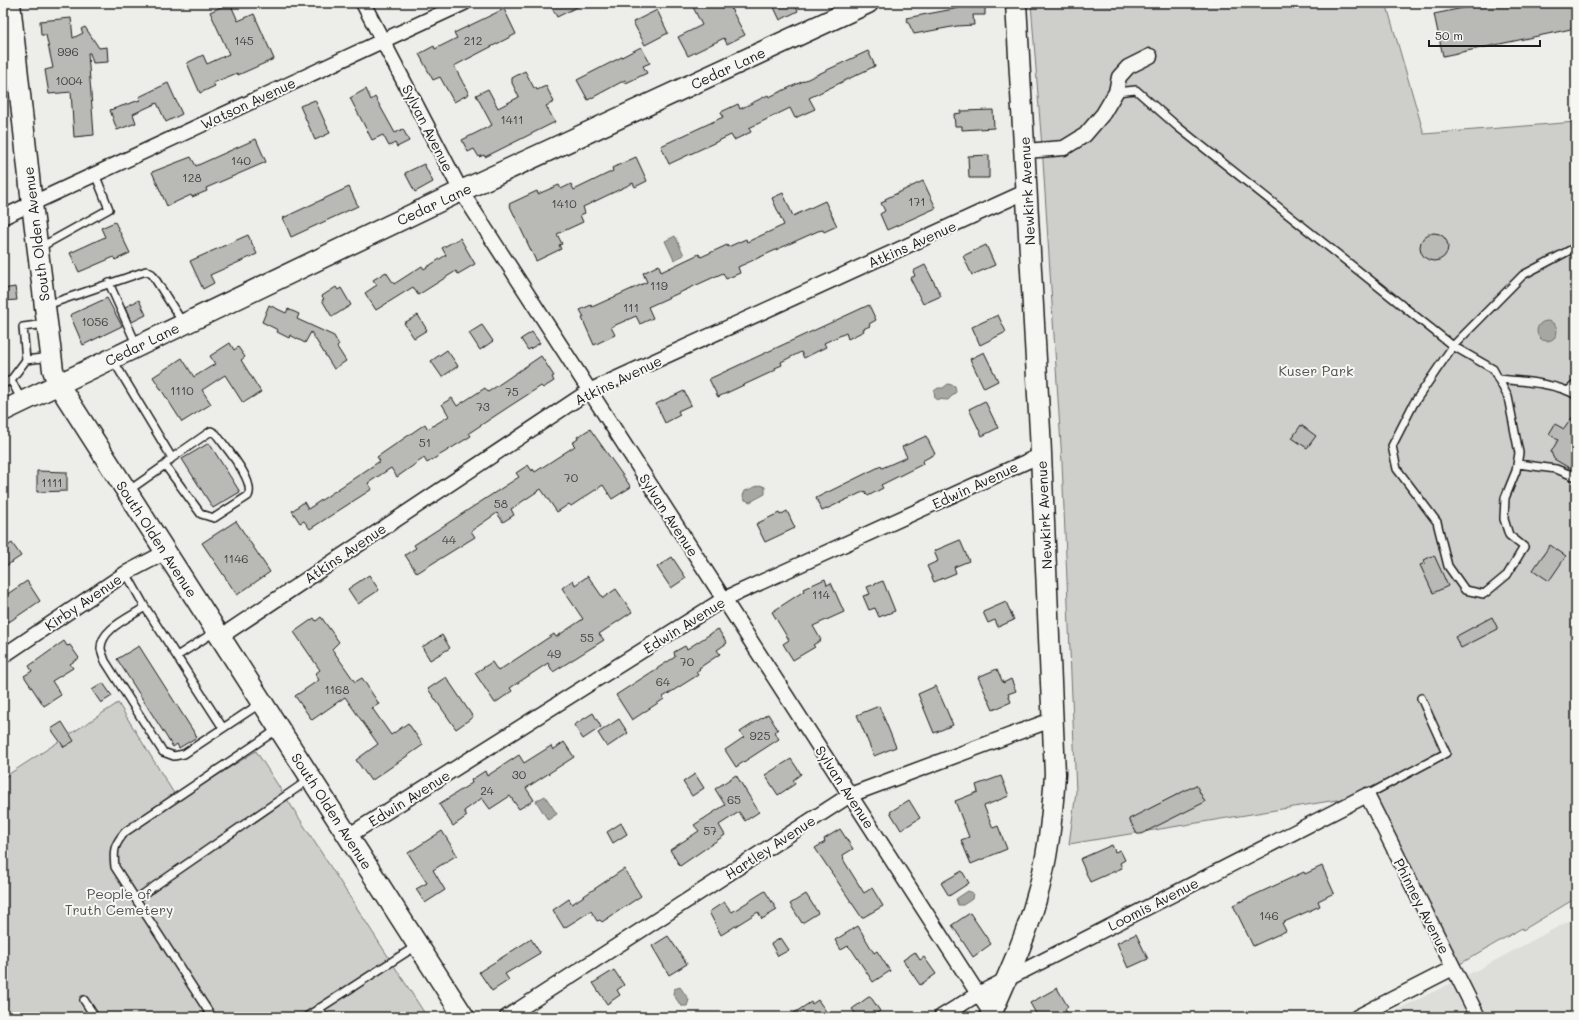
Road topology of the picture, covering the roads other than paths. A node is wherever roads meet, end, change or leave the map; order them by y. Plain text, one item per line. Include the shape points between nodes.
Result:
1 (10, 3) edge
2 (362, 3) edge
3 (464, 3) edge
4 (868, 3) edge
5 (1016, 3) edge
6 (382, 40) junction
7 (9, 43) edge
8 (1150, 56) dead end
9 (1116, 92) junction
10 (1025, 151) junction
11 (95, 174) junction
12 (461, 191) junction
13 (1028, 191) junction
14 (32, 204) junction
15 (3, 217) edge
16 (1576, 247) edge
17 (38, 249) junction
18 (109, 284) junction
19 (46, 315) junction
20 (184, 324) junction
21 (137, 346) junction
22 (1453, 346) junction
23 (51, 356) junction
24 (112, 358) junction
25 (26, 360) junction
26 (1498, 378) junction
27 (11, 380) junction
28 (3, 384) edge
29 (58, 384) junction
30 (1576, 384) edge
31 (1568, 390) junction
32 (589, 391) junction
33 (1576, 395) edge
34 (22, 401) junction
35 (3, 411) edge
36 (1041, 455) junction
37 (172, 458) junction
38 (1518, 464) junction
39 (166, 465) junction
40 (1576, 478) edge
41 (127, 492) junction
42 (166, 552) junction
43 (126, 573) junction
44 (724, 599) junction
45 (145, 607) junction
46 (218, 634) junction
47 (3, 656) edge
48 (177, 656) junction
49 (1421, 698) dead end
50 (262, 702) junction
51 (1054, 719) junction
52 (223, 728) junction
53 (279, 728) junction
54 (311, 778) junction
55 (850, 795) junction
56 (1367, 795) junction
57 (348, 836) junction
58 (136, 899) junction
59 (418, 945) junction
60 (1453, 968) junction
61 (1006, 979) junction
62 (978, 994) junction
63 (84, 1000) dead end
64 (319, 1008) junction
65 (93, 1016) edge
66 (991, 1016) edge
67 (212, 1017) edge
68 (306, 1017) edge
69 (325, 1017) edge
70 (464, 1017) edge
71 (507, 1017) edge
72 (942, 1017) edge
73 (1357, 1017) edge
74 (1478, 1017) edge

1 - 7 street, South Olden Avenue
2 - 6 street, Sylvan Avenue
3 - 6 street, Watson Avenue
4 - 12 street, Cedar Lane
5 - 10 street, Newkirk Avenue
6 - 11 street, Watson Avenue
6 - 12 street, Sylvan Avenue
7 - 14 street, South Olden Avenue
8 - 9 street via 1128,67 1119,77
9 - 10 street via 1103,114 1085,135 1064,148
9 - 22 lane via 1136,90 1178,127
10 - 13 street, Newkirk Avenue
11 - 14 street, Watson Avenue
11 - 17 lane via 109,209
12 - 20 street, Cedar Lane
12 - 32 street, Sylvan Avenue
13 - 32 street, Atkins Avenue
13 - 36 street, Newkirk Avenue
14 - 15 street, Watson Avenue
14 - 17 street, South Olden Avenue
16 - 22 lane via 1523,275
17 - 19 street, South Olden Avenue
18 - 19 lane
18 - 20 lane via 146,271 152,274
18 - 21 lane
19 - 23 street, South Olden Avenue
19 - 25 lane via 23,327
20 - 21 street, Cedar Lane
21 - 24 street, Cedar Lane
22 - 26 lane via 1493,369
22 - 38 lane via 1414,403 1392,446 1396,469 1437,522 1448,566 1465,590 1484,594 1507,574 1524,546 1509,535 1504,518 1505,498
23 - 25 lane
23 - 29 street, South Olden Avenue
24 - 29 street, Cedar Lane
24 - 37 lane
25 - 27 lane
26 - 31 lane
26 - 38 lane via 1508,397 1519,453
27 - 28 lane
27 - 34 lane
29 - 34 street, Cedar Lane
29 - 41 street, South Olden Avenue
30 - 31 lane
31 - 33 lane
32 - 44 street, Sylvan Avenue
32 - 46 street, Atkins Avenue
34 - 35 street, Cedar Lane
36 - 44 street, Edwin Avenue
36 - 51 street, Newkirk Avenue
37 - 39 lane
37 - 39 lane via 211,431 216,434 248,480 251,490 248,496 214,518 201,514
38 - 40 lane via 1556,469
39 - 41 lane
41 - 42 street, South Olden Avenue
42 - 43 street, Kirby Avenue
42 - 46 street, South Olden Avenue
43 - 45 lane
43 - 47 street, Kirby Avenue
44 - 55 street, Sylvan Avenue
44 - 57 street, Edwin Avenue
45 - 48 lane
45 - 52 lane via 111,630 103,639 101,650 163,752 174,756 184,754
46 - 48 lane
46 - 50 street, South Olden Avenue
48 - 52 lane
49 - 56 lane via 1446,754
50 - 52 lane
50 - 53 street, South Olden Avenue
51 - 55 street, Hartley Avenue
51 - 61 street, Newkirk Avenue via 1055,781 1046,860 1035,903
53 - 54 street, South Olden Avenue
53 - 58 lane via 124,832 116,842 113,855 115,867
54 - 57 street, South Olden Avenue
54 - 58 lane
55 - 62 street, Sylvan Avenue
55 - 71 street, Hartley Avenue
56 - 60 street, Phinney Avenue
56 - 61 street, Loomis Avenue
57 - 59 street, South Olden Avenue
58 - 67 lane
59 - 64 lane
59 - 70 street, South Olden Avenue
60 - 73 street
60 - 74 street, Phinney Avenue
61 - 62 street, Loomis Avenue
61 - 66 street, Newkirk Avenue
62 - 66 street, Sylvan Avenue
62 - 72 street, Loomis Avenue
63 - 65 lane
64 - 68 lane
64 - 69 lane

